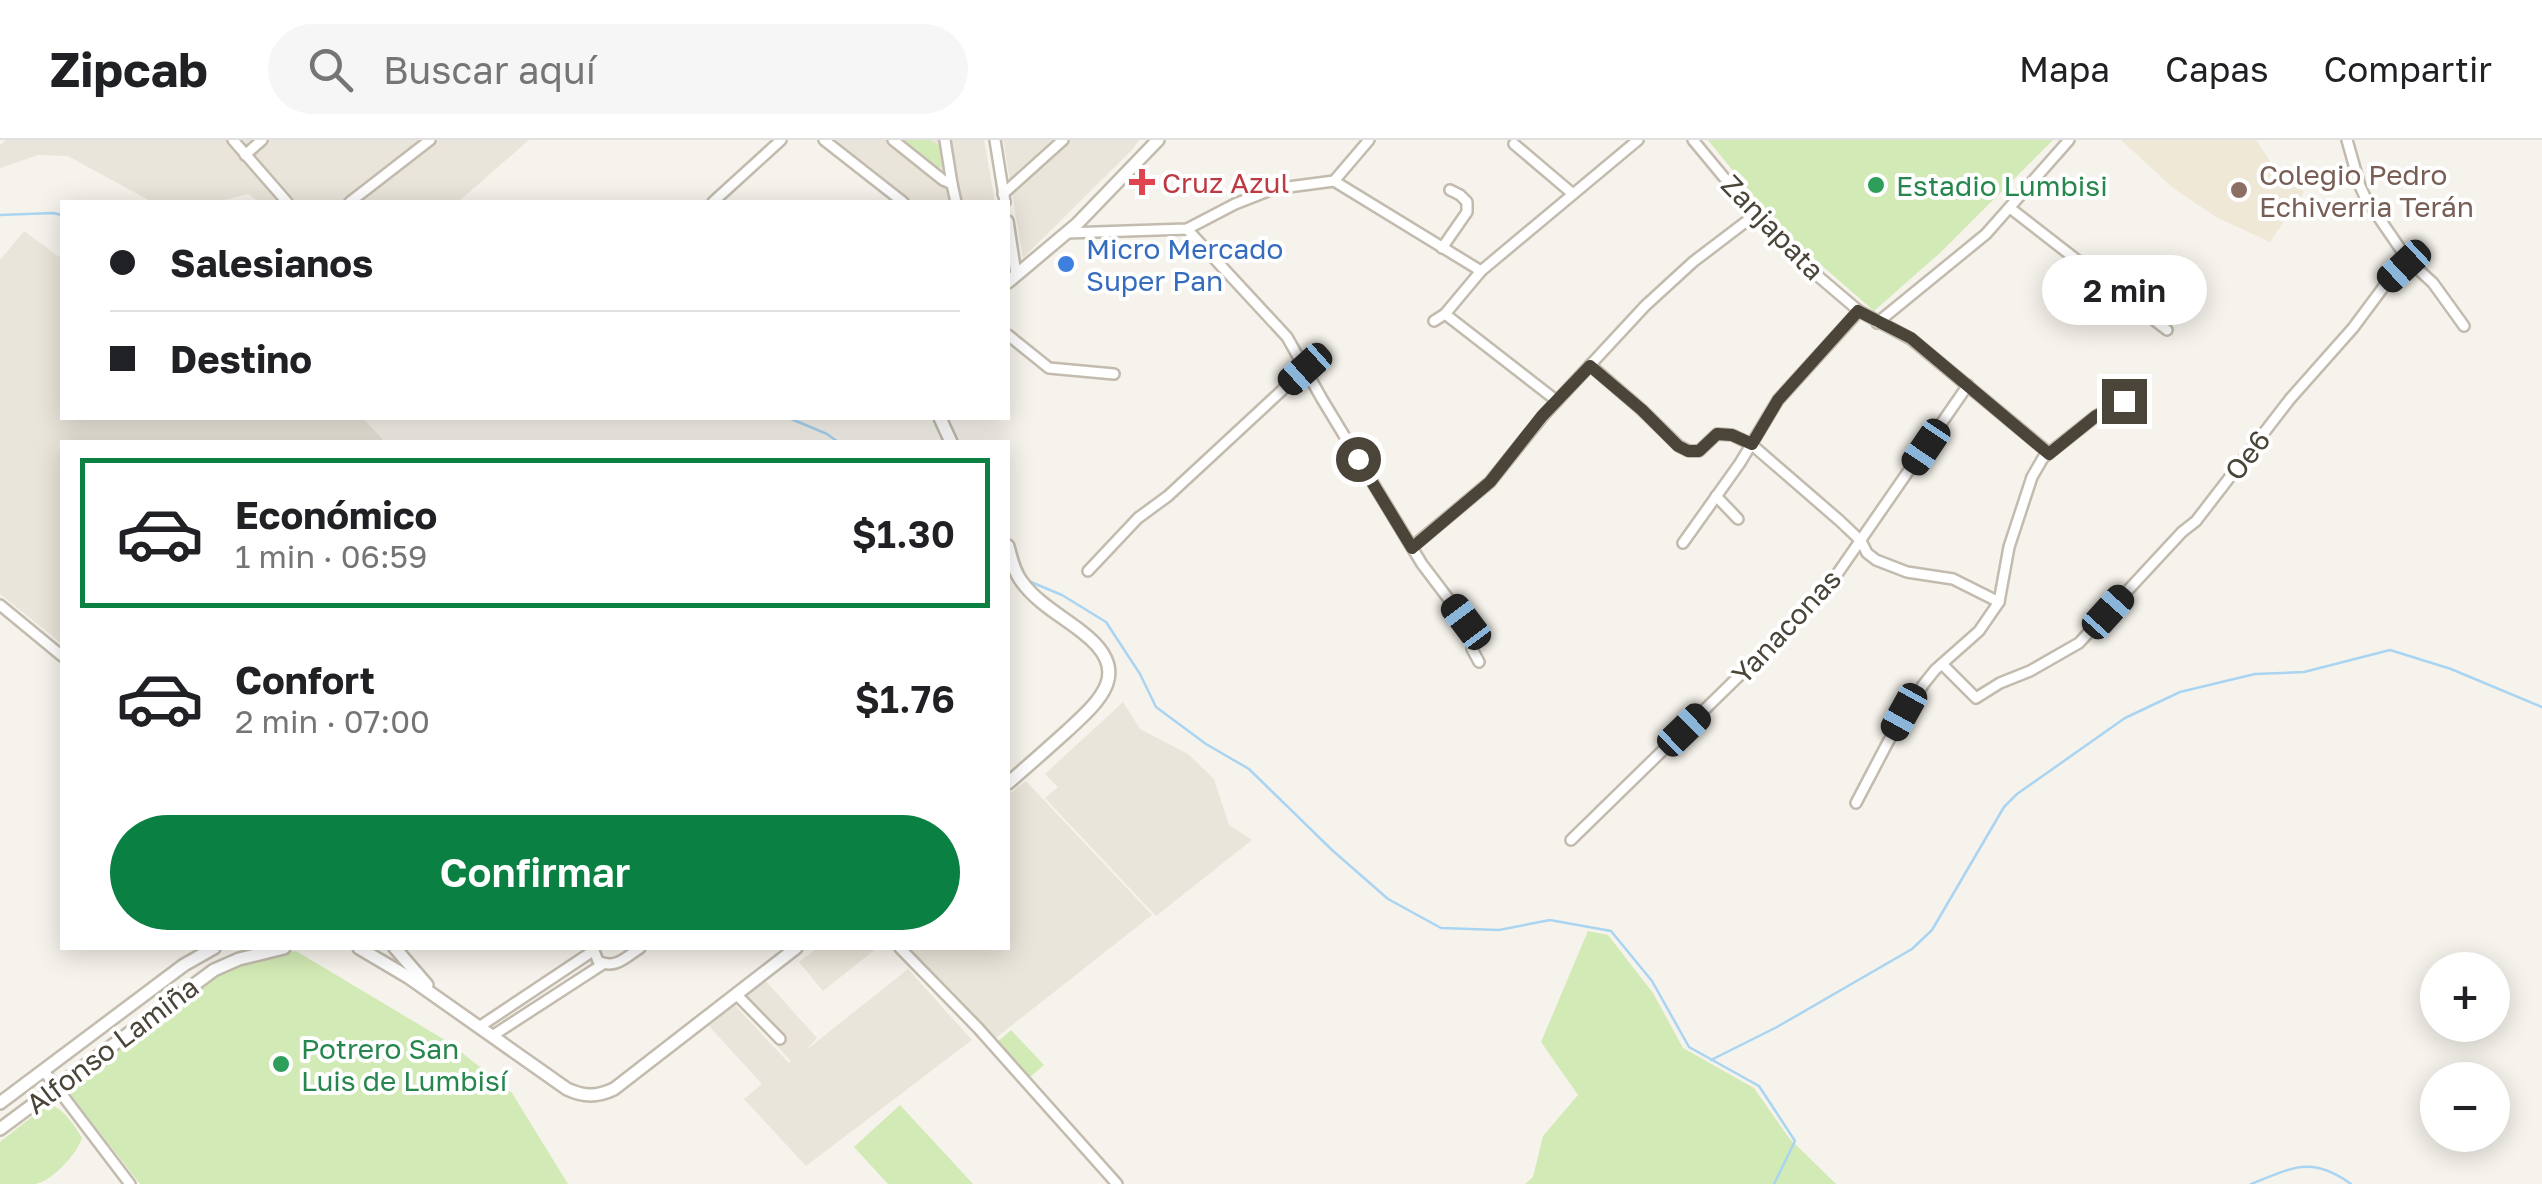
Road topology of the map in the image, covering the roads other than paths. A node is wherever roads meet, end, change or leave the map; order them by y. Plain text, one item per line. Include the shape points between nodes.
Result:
1 (233, 140) edge
2 (262, 140) edge
3 (430, 140) edge
4 (781, 140) edge
5 (824, 140) edge
6 (894, 140) edge
7 (945, 140) edge
8 (995, 140) edge
9 (1063, 140) edge
10 (1158, 140) edge
11 (1369, 140) edge
12 (1638, 140) edge
13 (1692, 140) edge
14 (2069, 140) edge
15 (2346, 140) edge
16 (1514, 144) dead end
17 (245, 155) junction
18 (1334, 181) junction
19 (952, 184) junction
20 (1450, 190) dead end
21 (1573, 194) junction
22 (722, 195) junction
23 (1004, 198) edge
24 (285, 200) edge
25 (353, 200) edge
26 (716, 200) edge
27 (729, 200) edge
28 (901, 200) edge
29 (955, 200) edge
30 (2010, 208) junction
31 (1756, 214) junction
32 (1187, 229) junction
33 (1066, 233) junction
34 (1442, 248) junction
35 (1010, 250) edge
36 (2408, 260) junction
37 (1481, 271) junction
38 (1012, 278) edge
39 (1858, 311) junction
40 (1446, 314) junction
41 (1434, 322) dead end
42 (1878, 323) junction
43 (2464, 326) dead end
44 (2167, 330) dead end
45 (1010, 337) edge
46 (1590, 366) junction
47 (1305, 369) junction
48 (1114, 374) dead end
49 (1968, 384) junction
50 (2134, 394) dead end
51 (1557, 401) junction
52 (1752, 444) junction
53 (2049, 454) junction
54 (1716, 496) junction
55 (1738, 519) dead end
56 (1861, 542) junction
57 (1683, 543) dead end
58 (1412, 548) junction
59 (1010, 552) edge
60 (1088, 571) dead end
61 (2000, 602) junction
62 (0, 604) edge
63 (60, 654) edge
64 (1478, 662) dead end
65 (1942, 664) junction
66 (1010, 781) edge
67 (1856, 803) dead end
68 (1572, 840) dead end
69 (210, 950) edge
70 (276, 950) edge
71 (362, 950) edge
72 (397, 950) edge
73 (592, 950) edge
74 (593, 950) edge
75 (637, 950) edge
76 (793, 950) edge
77 (902, 950) edge
78 (603, 964) junction
79 (736, 994) junction
80 (460, 1014) junction
81 (479, 1027) junction
82 (492, 1036) junction
83 (780, 1039) dead end
84 (44, 1071) junction
85 (56, 1086) junction
86 (0, 1104) edge
87 (0, 1129) edge
88 (130, 1184) edge
89 (1117, 1184) edge

1 - 17 street
2 - 17 street
3 - 25 street
4 - 22 street
5 - 28 street
6 - 19 street
7 - 19 street
8 - 23 street
9 - 23 street
10 - 33 street
11 - 18 street
12 - 21 street
13 - 31 street, Zanjapata
14 - 30 street
15 - 36 street via 2366,199
16 - 21 street
17 - 24 street
18 - 32 street via 1273,189
18 - 34 street
19 - 29 street
20 - 34 street via 1467,202 1467,212
21 - 37 street
22 - 26 street
22 - 27 street
30 - 42 street
30 - 44 street
31 - 39 street, Zanjapata
31 - 46 street via 1693,262
32 - 33 street
32 - 47 street via 1287,337
33 - 38 street
34 - 37 street
35 - 38 street
36 - 43 street
36 - 65 street, Oe6 via 2196,522 2079,644 1976,698
37 - 40 street
39 - 42 street, Zanjapata
39 - 52 street via 1778,400
40 - 41 street
40 - 51 street
42 - 49 street, Zanjapata via 1911,338
45 - 48 street via 1049,368
46 - 51 street
46 - 52 street via 1688,451 1699,451 1717,434
47 - 58 street
47 - 60 street
49 - 53 street, Zanjapata
49 - 56 street, Yanaconas
50 - 53 street
51 - 58 street via 1490,482
52 - 54 street
52 - 56 street
53 - 61 street via 2032,477
54 - 55 street
54 - 57 street
56 - 61 street via 1891,568 1954,579
56 - 68 street, Yanaconas via 1824,593
58 - 64 street via 1466,622
59 - 66 street via 1028,590 1101,649 1108,675 1098,702
61 - 65 street via 1980,631
62 - 63 street
65 - 67 street via 1904,712
69 - 84 street, Alfonso Lamiña
70 - 85 street, Alfonso Lamiña via 214,970
71 - 80 street
72 - 80 street
73 - 81 street
74 - 78 street
75 - 78 street
76 - 79 street
77 - 89 street
78 - 82 street
79 - 82 street via 601,1095 567,1089
79 - 83 street
80 - 81 street
81 - 82 street
84 - 85 street
84 - 86 street, Alfonso Lamiña
85 - 87 street, Alfonso Lamiña
85 - 88 street

